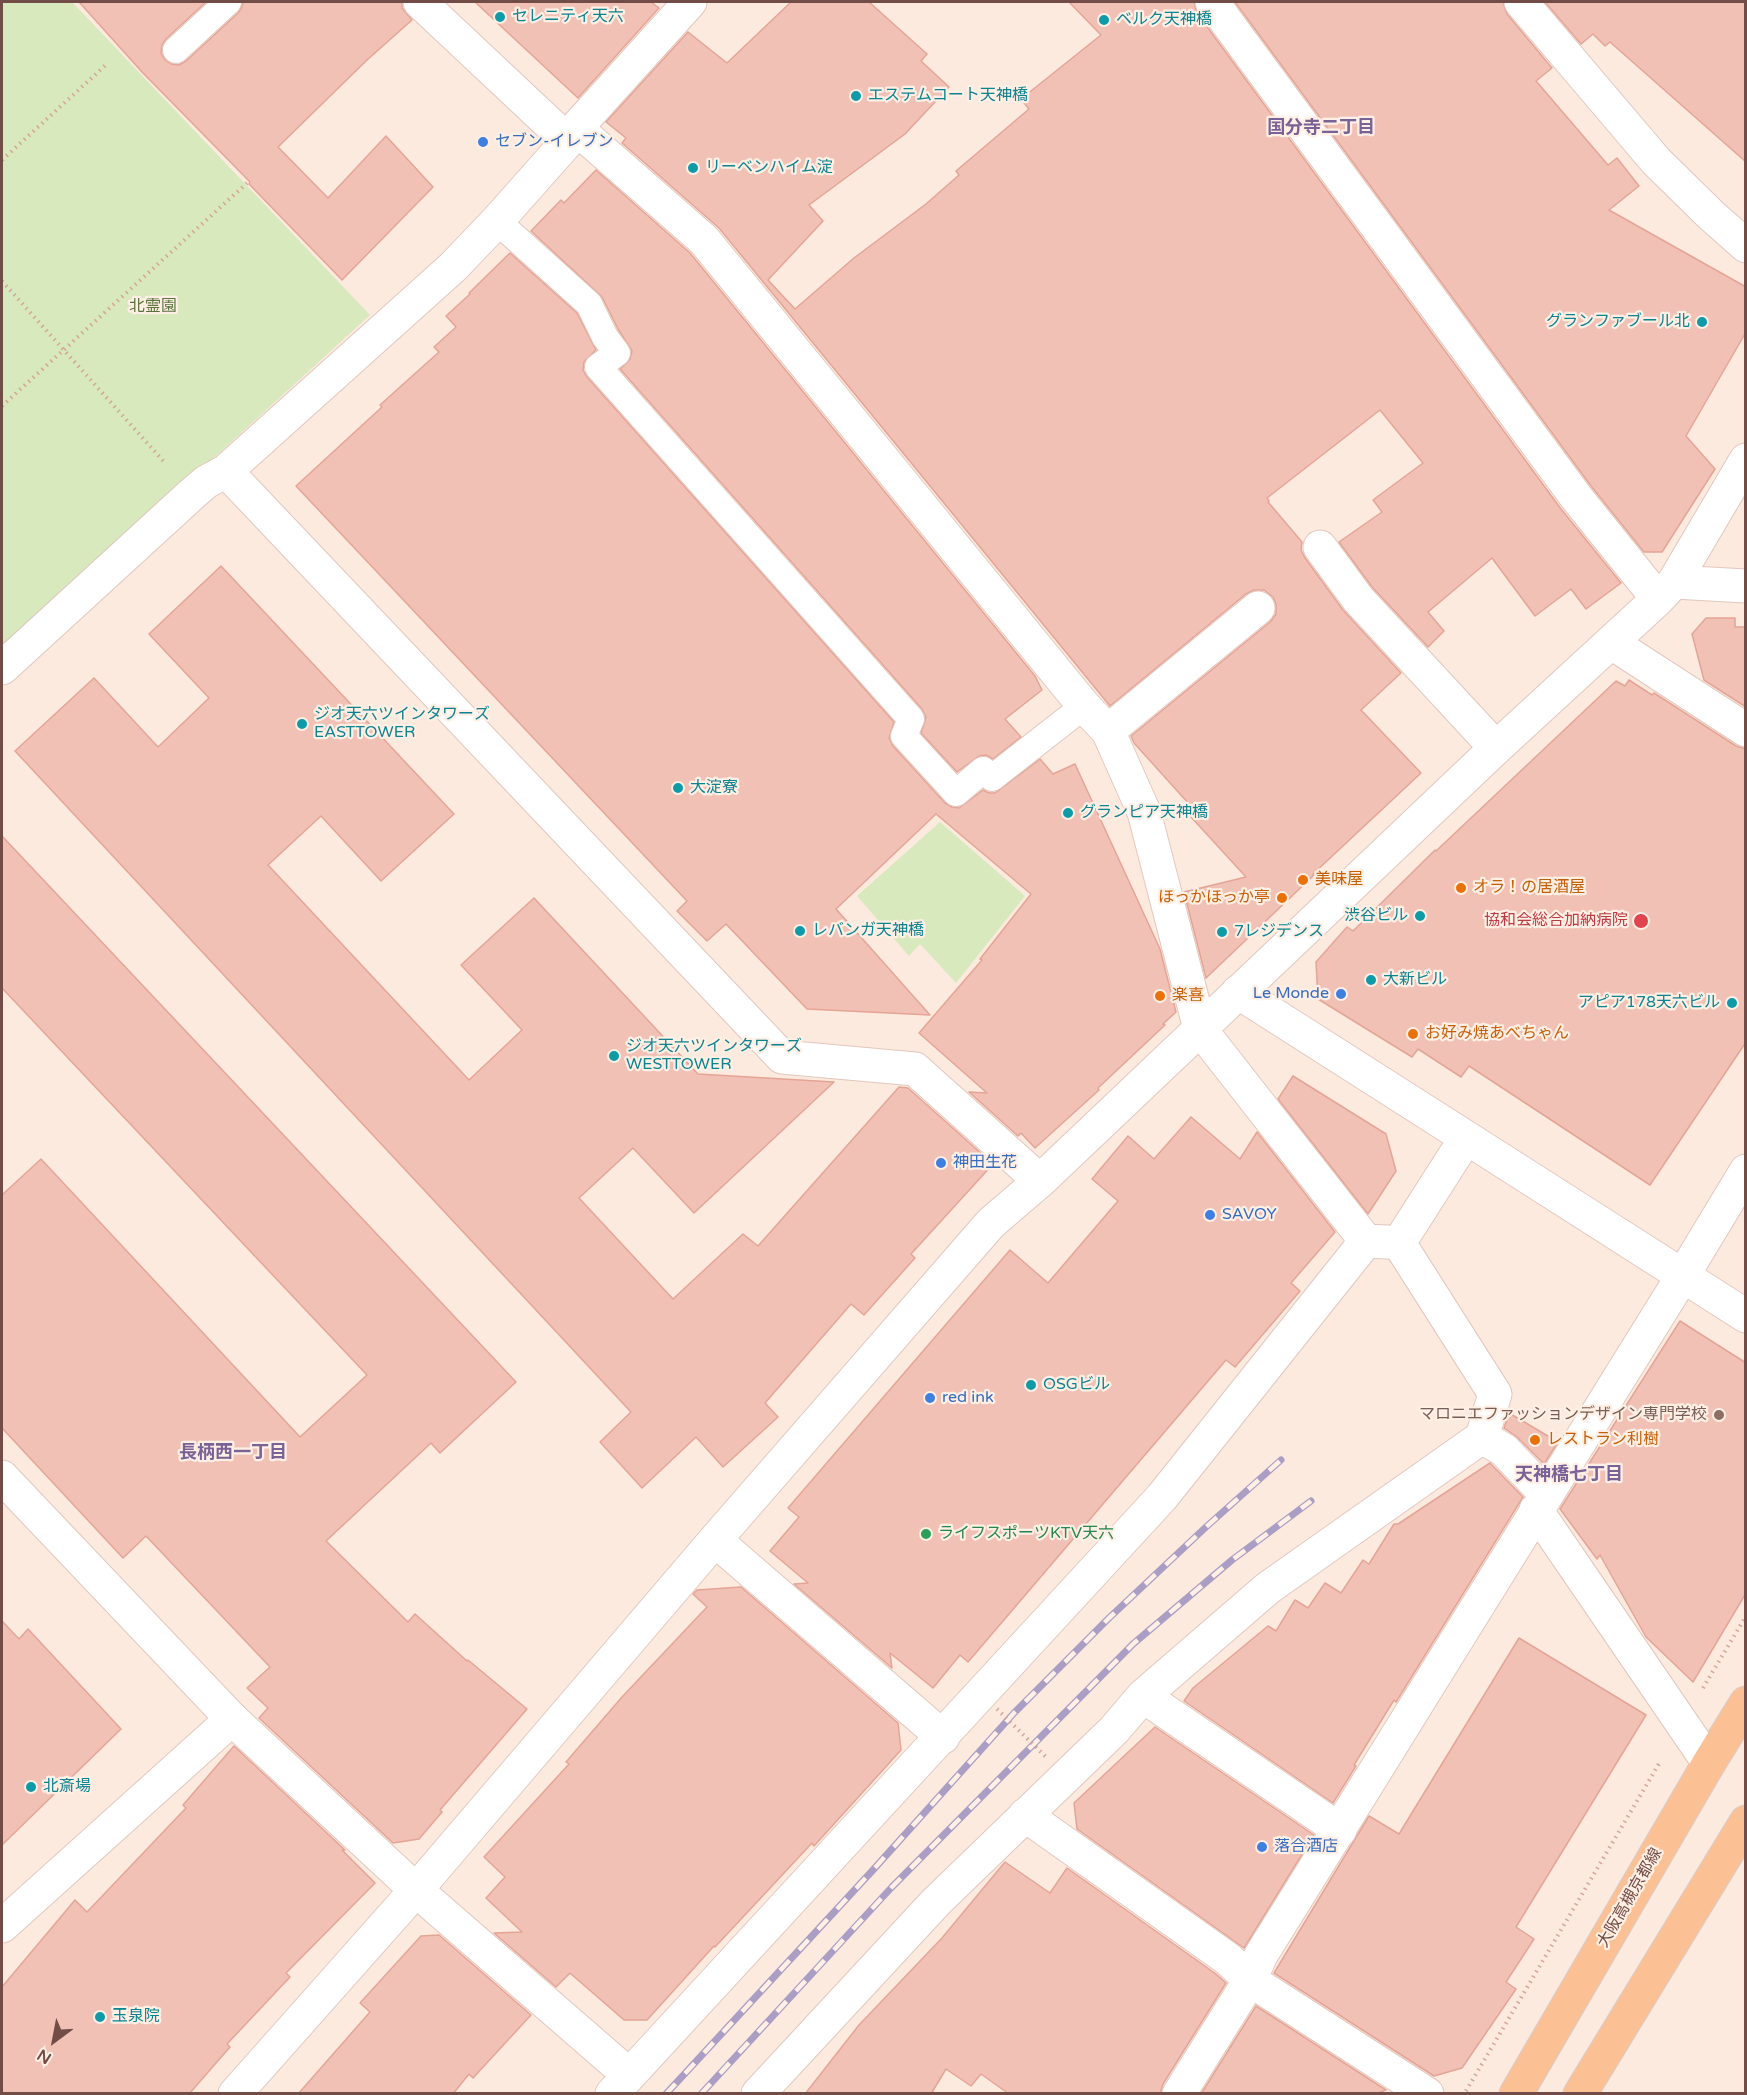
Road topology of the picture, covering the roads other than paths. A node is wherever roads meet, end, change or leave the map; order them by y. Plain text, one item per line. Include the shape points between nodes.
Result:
1 (228, 2) edge
2 (420, 2) edge
3 (690, 2) edge
4 (1212, 2) edge
5 (1521, 2) edge
6 (176, 50) dead end
7 (572, 134) junction
8 (497, 221) junction
9 (1746, 246) edge
10 (1746, 460) edge
11 (226, 471) junction
12 (1320, 547) dead end
13 (1746, 585) edge
14 (1666, 591) junction
15 (1258, 608) dead end
16 (1612, 643) junction
17 (2, 668) edge
18 (1084, 706) junction
19 (1746, 730) edge
20 (1108, 731) junction
21 (1496, 748) junction
22 (1238, 992) junction
23 (1200, 1029) junction
24 (1466, 1138) junction
25 (1746, 1171) edge
26 (1040, 1181) junction
27 (1366, 1241) junction
28 (1399, 1243) junction
29 (1682, 1277) junction
30 (1746, 1316) edge
31 (1482, 1437) junction
32 (2, 1478) edge
33 (1541, 1502) junction
34 (715, 1540) junction
35 (1143, 1696) junction
36 (1746, 1703) edge
37 (232, 1719) junction
38 (943, 1737) junction
39 (1708, 1763) junction
40 (1024, 1815) junction
41 (1340, 1830) junction
42 (1741, 1842) edge
43 (416, 1890) junction
44 (2, 1926) edge
45 (1250, 1980) junction
46 (621, 2085) edge
47 (235, 2094) edge
48 (758, 2094) edge
49 (1179, 2094) edge
50 (1426, 2094) edge
51 (1516, 2094) edge
52 (1580, 2094) edge

1 - 6 lane
2 - 7 street
3 - 7 street
4 - 14 street via 1576,498
5 - 9 street via 1656,161
7 - 8 street
7 - 18 street via 704,240
8 - 11 street via 453,267
8 - 18 lane via 589,304 617,353 598,367 911,719 904,736 956,792 983,770 992,778
10 - 14 street
11 - 17 street via 192,494
11 - 26 street via 782,1057 915,1069
12 - 21 street via 1358,599
13 - 14 street
14 - 16 street
15 - 20 street
16 - 19 street
16 - 21 street
18 - 20 street
20 - 23 street via 1144,813
21 - 22 street
22 - 23 street
22 - 24 street
23 - 26 street
23 - 27 street
24 - 28 street
24 - 29 street
25 - 29 street
26 - 34 street via 991,1223
27 - 28 street
27 - 38 street via 1162,1497
28 - 31 street via 1495,1394
29 - 30 street
29 - 33 street
31 - 33 street via 1504,1450
31 - 35 street via 1268,1588
32 - 37 street
33 - 39 street
33 - 41 street
34 - 38 street
34 - 43 street
35 - 40 street via 1114,1730
35 - 41 street
36 - 39 main road, 大阪高槻京都線
37 - 43 street
37 - 44 street
38 - 46 street
39 - 51 main road, 大阪高槻京都線
40 - 45 street via 1228,1959
40 - 48 street via 936,1902
41 - 45 street via 1261,1955
42 - 52 main road
43 - 46 street
43 - 47 street
45 - 49 street
45 - 50 street

